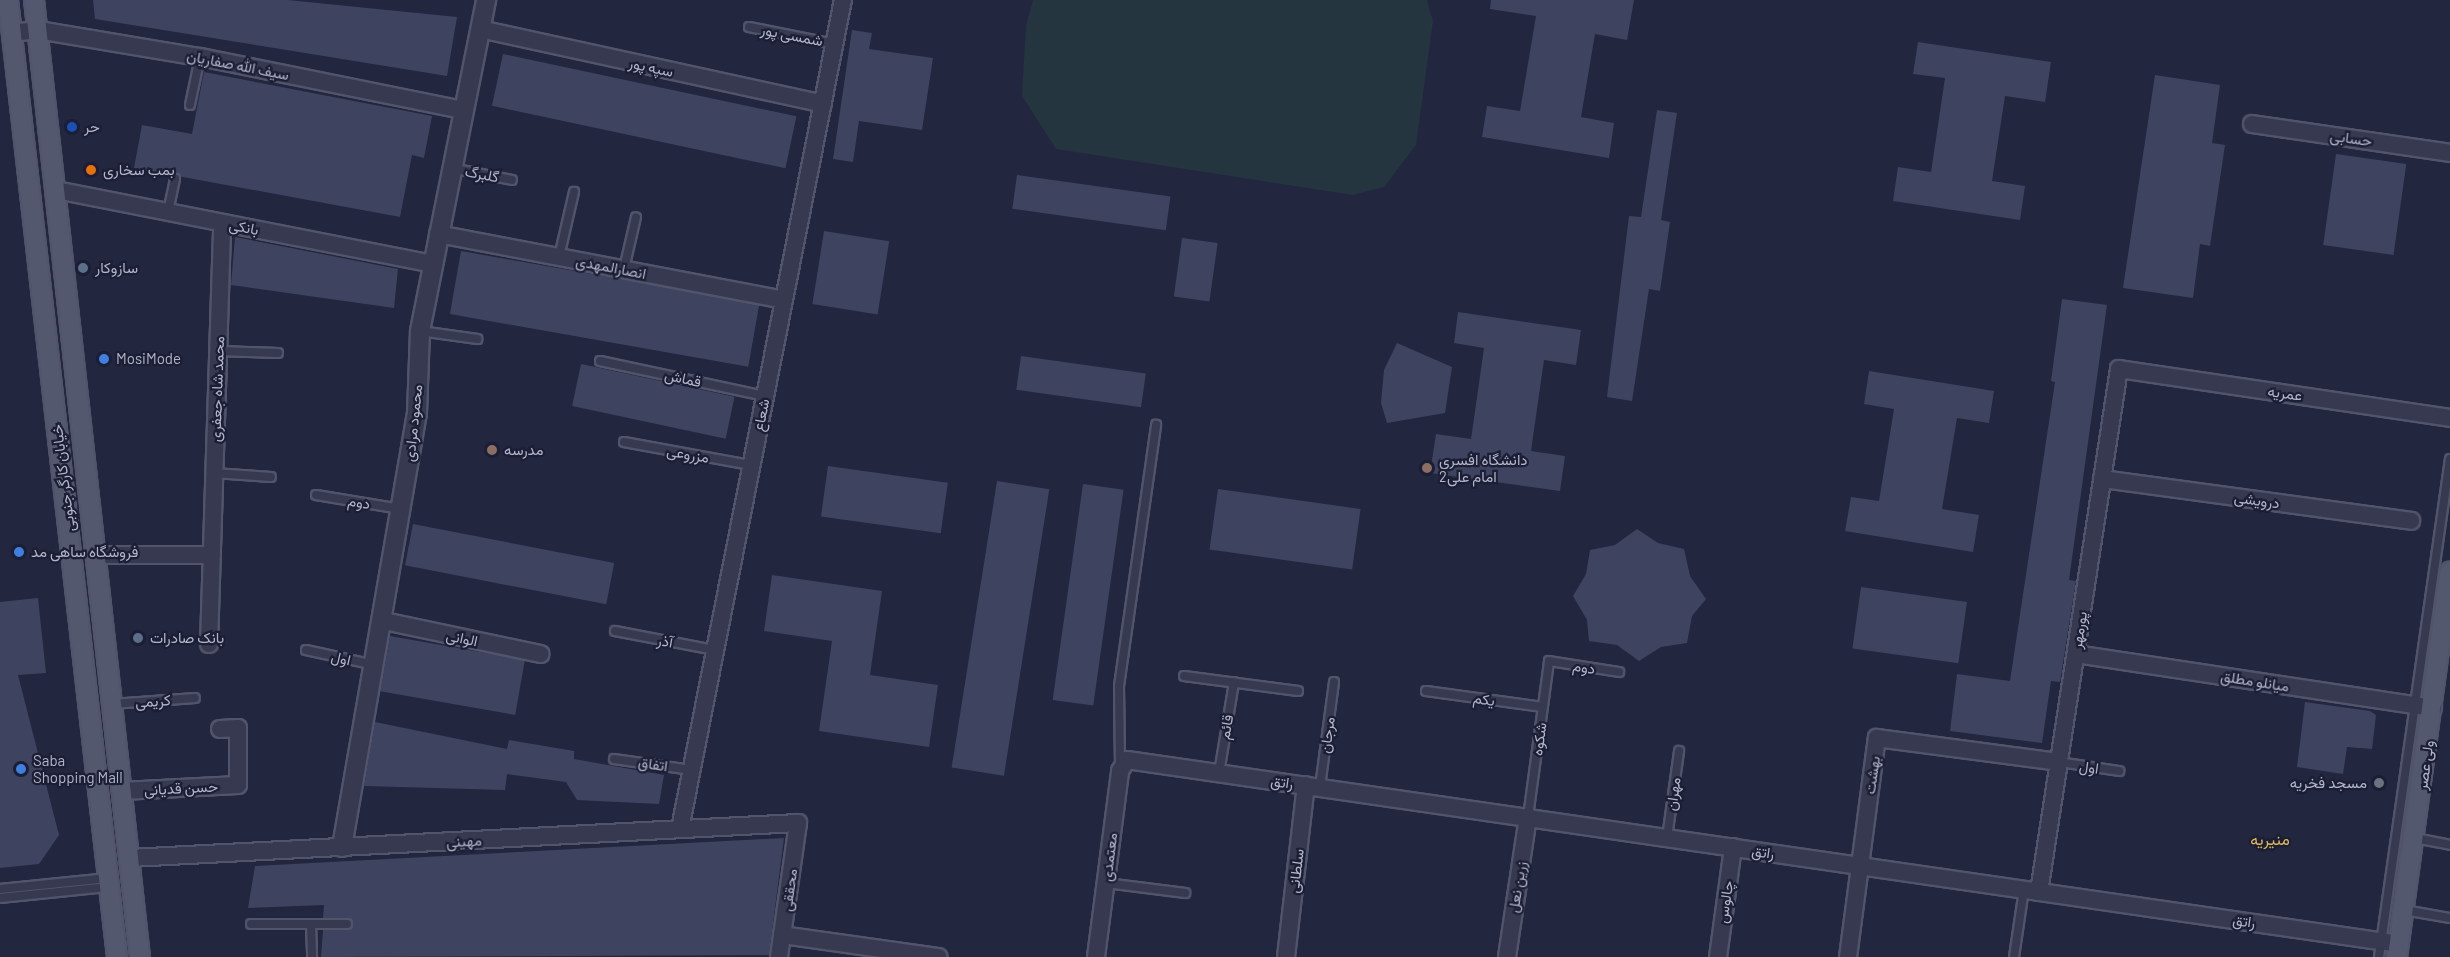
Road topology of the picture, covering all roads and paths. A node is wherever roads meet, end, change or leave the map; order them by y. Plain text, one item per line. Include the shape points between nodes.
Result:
1 (8, 0) edge
2 (34, 0) edge
3 (486, 0) edge
4 (843, 0) edge
5 (749, 27) dead end
6 (480, 29) junction
7 (38, 30) junction
8 (12, 33) junction
9 (834, 44) junction
10 (200, 57) junction
11 (823, 104) junction
12 (190, 105) dead end
13 (463, 110) junction
14 (2252, 124) dead end
15 (2450, 153) edge
16 (451, 168) junction
17 (175, 179) dead end
18 (512, 180) dead end
19 (56, 190) junction
20 (573, 192) dead end
21 (168, 212) junction
22 (636, 218) dead end
23 (222, 223) junction
24 (438, 234) junction
25 (559, 257) junction
26 (432, 264) junction
27 (624, 269) junction
28 (784, 300) junction
29 (420, 331) junction
30 (477, 339) dead end
31 (218, 351) junction
32 (278, 353) dead end
33 (600, 361) dead end
34 (2119, 369) joint
35 (765, 396) junction
36 (2450, 418) edge
37 (1156, 425) dead end
38 (624, 442) dead end
39 (2450, 459) edge
40 (752, 465) junction
41 (214, 473) junction
42 (271, 477) dead end
43 (2102, 478) junction
44 (316, 495) dead end
45 (401, 508) junction
46 (2411, 521) dead end
47 (95, 555) junction
48 (212, 555) junction
49 (2450, 572) edge
50 (2448, 607) edge
51 (384, 621) junction
52 (615, 632) dead end
53 (209, 644) dead end
54 (306, 650) dead end
55 (715, 650) junction
56 (541, 654) dead end
57 (2076, 654) junction
58 (1550, 661) joint
59 (376, 665) junction
60 (1619, 672) dead end
61 (1184, 676) dead end
62 (1233, 682) junction
63 (1334, 682) dead end
64 (1298, 690) dead end
65 (1426, 691) dead end
66 (195, 698) dead end
67 (111, 704) junction
68 (2415, 706) junction
69 (1543, 707) junction
70 (2433, 708) junction
71 (220, 729) dead end
72 (1679, 751) dead end
73 (614, 759) dead end
74 (2059, 762) junction
75 (1124, 765) junction
76 (692, 770) junction
77 (2119, 771) dead end
78 (1218, 773) junction
79 (1313, 786) junction
80 (122, 791) junction
81 (1528, 817) junction
82 (798, 823) joint
83 (680, 829) junction
84 (1667, 838) junction
85 (2415, 838) junction
86 (2450, 844) edge
87 (342, 847) junction
88 (1733, 847) junction
89 (130, 858) junction
90 (1860, 866) junction
91 (1106, 882) junction
92 (109, 883) junction
93 (0, 889) edge
94 (2031, 890) junction
95 (1185, 893) dead end
96 (0, 898) edge
97 (2404, 910) junction
98 (2450, 918) edge
99 (251, 924) dead end
100 (311, 924) junction
101 (347, 924) dead end
102 (782, 935) junction
103 (2389, 950) edge
104 (117, 957) edge
105 (140, 957) edge
106 (312, 957) edge
107 (779, 957) edge
108 (938, 957) edge
109 (1096, 957) edge
110 (1286, 957) edge
111 (1507, 957) edge
112 (1718, 957) edge
113 (1848, 957) edge
114 (2014, 957) edge

1 - 8 main road, خیابان کارگر جنوبی
2 - 7 main road, خیابان کارگر جنوبی
3 - 6 street, محمود مرادی
4 - 9 street, شعاع
5 - 9 lane, شمسی پور
6 - 11 street, سپه پور
6 - 13 street, محمود مرادی
7 - 8 street, سیف الله صفاریان
7 - 10 street, سیف الله صفاریان
7 - 19 main road, خیابان کارگر جنوبی
8 - 92 main road, خیابان کارگر جنوبی
9 - 11 street, شعاع
10 - 12 lane
10 - 13 street, سیف الله صفاریان
11 - 28 street, شعاع
13 - 16 street, محمود مرادی
14 - 15 street, حسابی
16 - 18 lane, گلبرگ
16 - 24 street, محمود مرادی
17 - 21 lane
19 - 21 street, بانکی
19 - 47 main road, خیابان کارگر جنوبی
20 - 25 lane
21 - 23 street, بانکی
22 - 27 lane
23 - 26 street, بانکی
23 - 31 street, محمد شاه جعفری
24 - 25 street, انصارالمهدی
24 - 26 street, محمود مرادی
25 - 27 street, انصارالمهدی
26 - 29 street, محمود مرادی
27 - 28 street, انصارالمهدی
28 - 35 street, شعاع
29 - 30 lane
29 - 45 street, محمود مرادی via 417,413
31 - 32 lane
31 - 41 street, محمد شاه جعفری
33 - 35 lane, قماش
34 - 36 street, عمریه
34 - 43 street, پورمهر
35 - 40 street, شعاع
37 - 75 lane via 1119,686
38 - 40 lane, مزروعی
39 - 68 lane
40 - 55 street, شعاع
41 - 42 lane
41 - 48 street, محمد شاه جعفری
43 - 46 street, درویشی
43 - 57 street, پورمهر
44 - 45 lane, دوم
45 - 51 street, محمود مرادی
47 - 48 street
47 - 67 main road, خیابان کارگر جنوبی
48 - 53 street, محمد شاه جعفری
49 - 50 main road, ولی عصر
50 - 70 main road, ولی عصر
51 - 56 street, الوانی
51 - 59 street, محمود مرادی
52 - 55 lane, آذر
54 - 59 lane, اول
55 - 76 street, شعاع
57 - 68 street, میانلو مطلق
57 - 74 street, پورمهر
58 - 60 lane, دوم
58 - 69 lane, شکوه
59 - 87 street, محمود مرادی
61 - 62 lane
62 - 64 lane
62 - 78 lane, قائم
63 - 79 lane, مرجان
65 - 69 lane, یکم
66 - 67 lane, کریمی
67 - 80 main road, خیابان کارگر جنوبی
68 - 70 street, میانلو مطلق
68 - 103 lane
69 - 81 lane, شکوه
70 - 85 main road, ولی عصر
71 - 80 street, حسن قدیانی via 238,728 238,785
72 - 84 lane, مهران
73 - 76 lane, اتفاق
74 - 77 lane, اول
74 - 90 street, بهشت via 1877,738
74 - 94 street, پورمهر
75 - 78 street, راتق
75 - 91 street, معتمدی
76 - 83 street, شعاع
78 - 79 street, راتق
79 - 81 street, راتق
79 - 110 street, سلطانی
80 - 89 main road, خیابان کارگر جنوبی
81 - 84 street, راتق
81 - 111 street, زرین نعل
82 - 83 street, مهینی
82 - 102 street, محققی
83 - 87 street, مهینی
84 - 88 street, راتق
85 - 86 lane
85 - 97 main road, ولی عصر
87 - 89 street, مهینی
88 - 90 street, راتق
88 - 112 street, چالوس
89 - 105 main road, خیابان کارگر جنوبی
90 - 94 street, راتق
90 - 113 street, بهشت
91 - 95 lane
91 - 109 street, معتمدی
92 - 93 lane
92 - 96 lane
92 - 104 main road, خیابان کارگر جنوبی
94 - 103 street, راتق
94 - 114 lane
97 - 98 lane
97 - 103 main road, ولی عصر
99 - 100 lane
100 - 101 lane
100 - 106 lane
102 - 107 street, محققی
102 - 108 street

